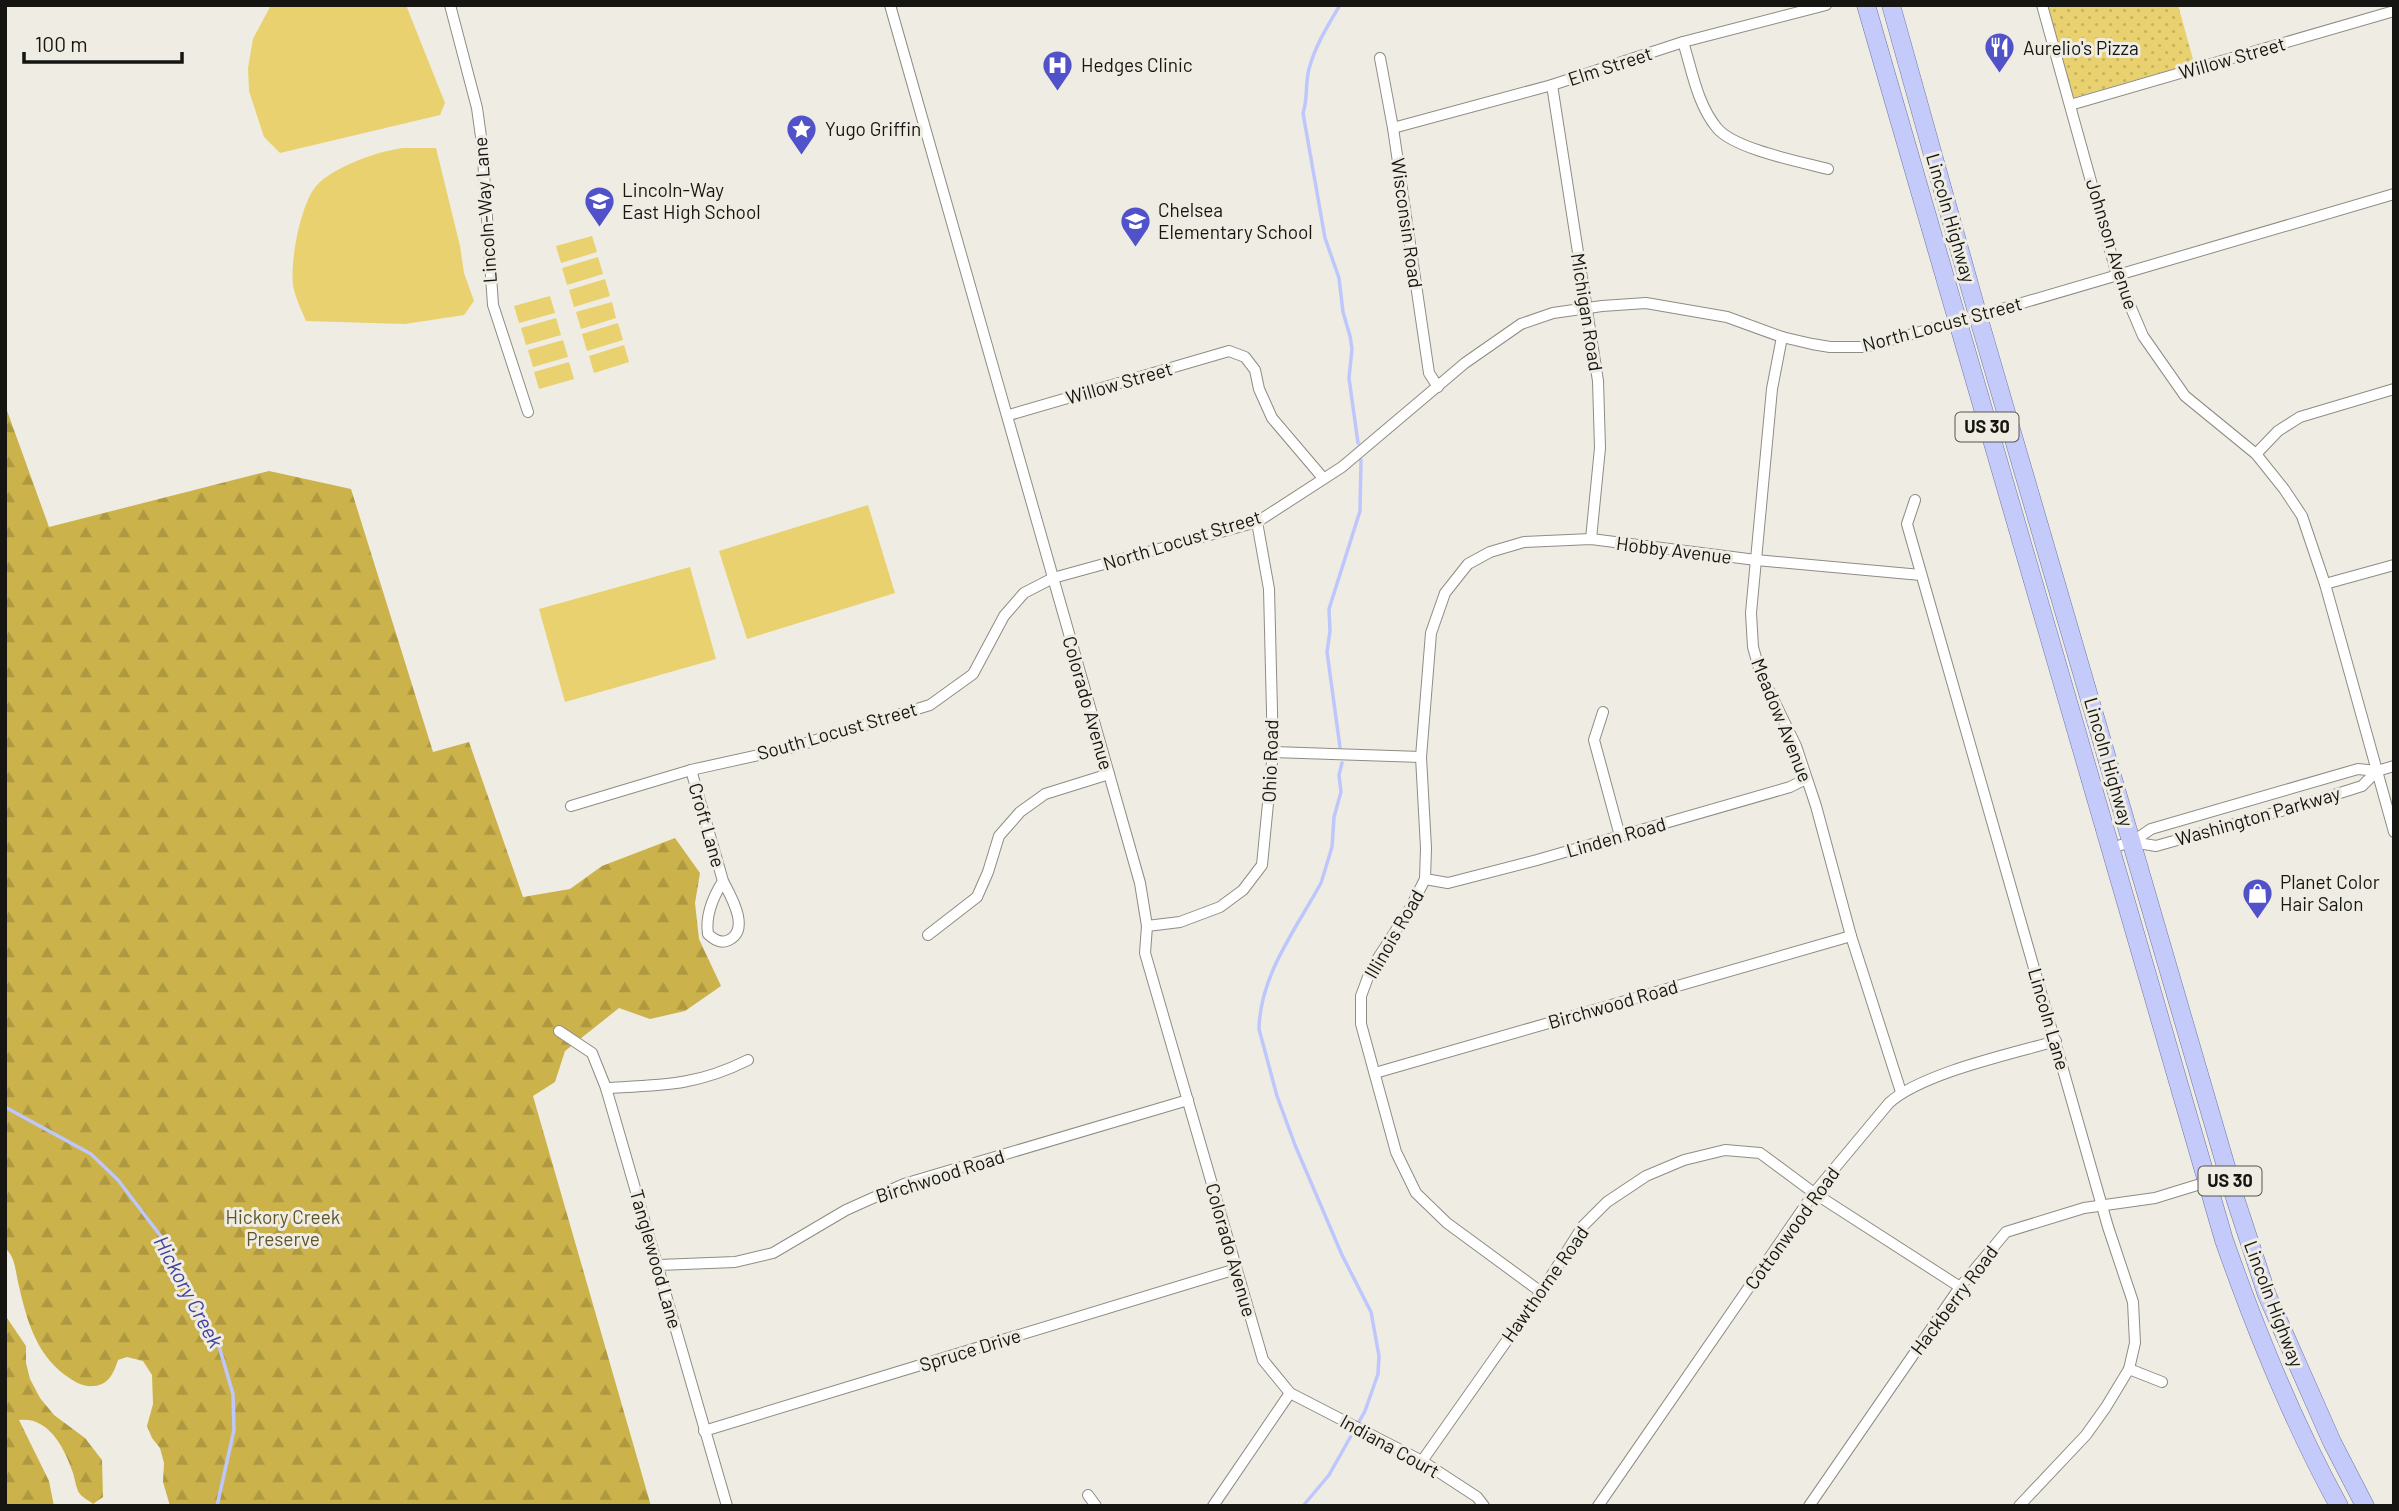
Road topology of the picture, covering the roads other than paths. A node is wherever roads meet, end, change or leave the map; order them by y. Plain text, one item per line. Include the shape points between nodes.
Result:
1 (450, 5) edge
2 (890, 5) edge
3 (1826, 5) edge
4 (1866, 5) edge
5 (1891, 5) edge
6 (2042, 5) edge
7 (2394, 11) edge
8 (1684, 42) junction
9 (1380, 58) dead end
10 (1552, 85) junction
11 (2070, 105) junction
12 (1394, 128) junction
13 (1828, 169) dead end
14 (2394, 194) edge
15 (2117, 275) junction
16 (1587, 308) junction
17 (1978, 316) junction
18 (1957, 322) junction
19 (1782, 337) junction
20 (1438, 387) junction
21 (2394, 389) edge
22 (528, 412) dead end
23 (1009, 415) junction
24 (2256, 454) junction
25 (1323, 478) junction
26 (1915, 500) dead end
27 (1257, 522) junction
28 (1591, 540) junction
29 (1756, 560) junction
30 (2394, 565) edge
31 (1922, 575) junction
32 (1053, 578) junction
33 (2325, 584) junction
34 (1445, 593) joint
35 (1603, 712) dead end
36 (1273, 752) junction
37 (1421, 757) junction
38 (2394, 766) edge
39 (691, 769) junction
40 (2377, 771) junction
41 (1109, 774) junction
42 (1805, 779) junction
43 (571, 806) dead end
44 (2394, 832) edge
45 (1620, 836) junction
46 (2132, 842) junction
47 (2110, 848) junction
48 (1425, 879) junction
49 (723, 881) junction
50 (1147, 926) junction
51 (928, 935) dead end
52 (1851, 936) junction
53 (559, 1031) dead end
54 (2056, 1041) junction
55 (748, 1060) dead end
56 (1375, 1073) junction
57 (606, 1088) junction
58 (1902, 1092) junction
59 (1188, 1100) junction
60 (2207, 1182) junction
61 (1814, 1193) junction
62 (2101, 1205) junction
63 (659, 1265) junction
64 (1236, 1269) junction
65 (1961, 1287) junction
66 (1541, 1292) junction
67 (2129, 1369) junction
68 (2162, 1382) dead end
69 (1290, 1393) junction
70 (705, 1431) junction
71 (1422, 1461) junction
72 (1088, 1495) dead end
73 (727, 1506) edge
74 (1096, 1506) edge
75 (1213, 1506) edge
76 (1484, 1506) edge
77 (1598, 1506) edge
78 (1809, 1506) edge
79 (2020, 1506) edge
80 (2339, 1506) edge
81 (2365, 1506) edge

1 - 22 street, Lincoln-Way Lane via 477,108 493,305
2 - 23 street, Colorado Avenue
3 - 8 street, Elm Street
4 - 18 main road, Lincoln Highway / US 30
5 - 17 main road, Lincoln Highway / US 30
6 - 11 street, Johnson Avenue
7 - 11 street, Willow Street
8 - 10 street, Elm Street
8 - 13 street via 1700,97 1718,129 1750,148
9 - 12 street, Wisconsin Road
10 - 12 street, Elm Street
10 - 16 street, Michigan Road
11 - 15 street, Johnson Avenue
12 - 20 street, Wisconsin Road via 1429,373
14 - 15 street, North Locust Street
15 - 17 street, North Locust Street
15 - 24 street, Johnson Avenue via 2143,336 2185,396
16 - 19 street, North Locust Street via 1633,303 1665,306 1727,317
16 - 20 street, North Locust Street via 1521,324
16 - 28 street, Michigan Road via 1601,427
17 - 18 street, North Locust Street
17 - 46 main road, Lincoln Highway / US 30
18 - 19 street, North Locust Street via 1866,347 1829,347
18 - 47 main road, Lincoln Highway / US 30
19 - 29 street, Meadow Avenue via 1772,389
20 - 25 street, North Locust Street
21 - 24 street via 2300,417
23 - 25 street, Willow Street via 1229,352 1245,358 1255,370 1272,418
23 - 32 street, Colorado Avenue
24 - 33 street, Johnson Avenue via 2302,516
25 - 27 street, North Locust Street
26 - 31 street, Lincoln Lane via 1908,524
27 - 32 street, North Locust Street
27 - 36 street, Ohio Road via 1269,589
28 - 29 street, Hobby Avenue
28 - 34 street, Hobby Avenue via 1524,542 1490,552 1468,564
29 - 31 street, Hobby Avenue
29 - 42 street, Meadow Avenue via 1753,647 1760,672 1796,746
30 - 33 street
31 - 54 street, Lincoln Lane
32 - 39 street, South Locust Street via 1024,593 1003,616 973,674 930,705 790,748
32 - 41 street, Colorado Avenue
33 - 40 street, Johnson Avenue
34 - 37 street, Illinois Road via 1431,634
35 - 45 street via 1594,740
36 - 37 street
36 - 50 street, Ohio Road via 1262,865 1243,890 1220,907 1180,922
37 - 48 street, Illinois Road
38 - 40 street, Washington Parkway
39 - 43 street, South Locust Street
39 - 49 street, Croft Lane
40 - 44 street, Johnson Avenue
40 - 46 street, Washington Parkway via 2358,769 2151,829
40 - 46 street, Washington Parkway via 2362,786 2298,806 2156,846
41 - 50 street, Colorado Avenue via 1140,883
41 - 51 street via 1045,794 1020,812 999,836 976,897
42 - 45 street, Linden Road
42 - 52 street, Meadow Avenue
45 - 48 street, Linden Road via 1448,883
46 - 47 street, Washington Parkway
46 - 81 main road, Lincoln Highway / US 30 via 2267,1295
47 - 60 main road, Lincoln Highway / US 30
48 - 56 street, Illinois Road via 1371,969 1361,996 1361,1024
49 - 49 street, Croft Lane via 714,895 707,924 708,934 720,942 735,936 738,928 737,912
50 - 59 street, Colorado Avenue via 1145,953
52 - 56 street, Birchwood Road
52 - 58 street, Meadow Avenue
53 - 57 street, Tanglewood Lane via 592,1053
54 - 58 street, Cottonwood Road via 1974,1064
54 - 62 street, Lincoln Lane
55 - 57 street via 720,1074 684,1083
56 - 66 street, Illinois Road via 1396,1152 1416,1193 1447,1223
57 - 63 street, Tanglewood Lane
58 - 61 street, Cottonwood Road
59 - 63 street, Birchwood Road via 904,1184 846,1210 773,1254 735,1262
59 - 64 street, Colorado Avenue
60 - 62 street, Hackberry Road via 2155,1198
60 - 80 main road, Lincoln Highway / US 30 via 2247,1306
61 - 65 street, Hawthorne Road
61 - 66 street, Hawthorne Road via 1760,1153 1725,1150 1684,1160 1646,1176 1607,1202 1583,1226
61 - 77 street, Cottonwood Road
62 - 65 street, Hackberry Road via 2006,1231
62 - 67 street, Lincoln Lane via 2133,1302 2135,1343
63 - 70 street, Tanglewood Lane
64 - 69 street, Colorado Avenue via 1263,1360
64 - 70 street, Spruce Drive
65 - 78 street, Hackberry Road
66 - 71 street, Hawthorne Road
67 - 68 street
67 - 79 street, Lincoln Lane via 2086,1435
69 - 71 street, Indiana Court
69 - 75 street
70 - 73 street, Tanglewood Lane
71 - 76 street, Indiana Court
72 - 74 street

